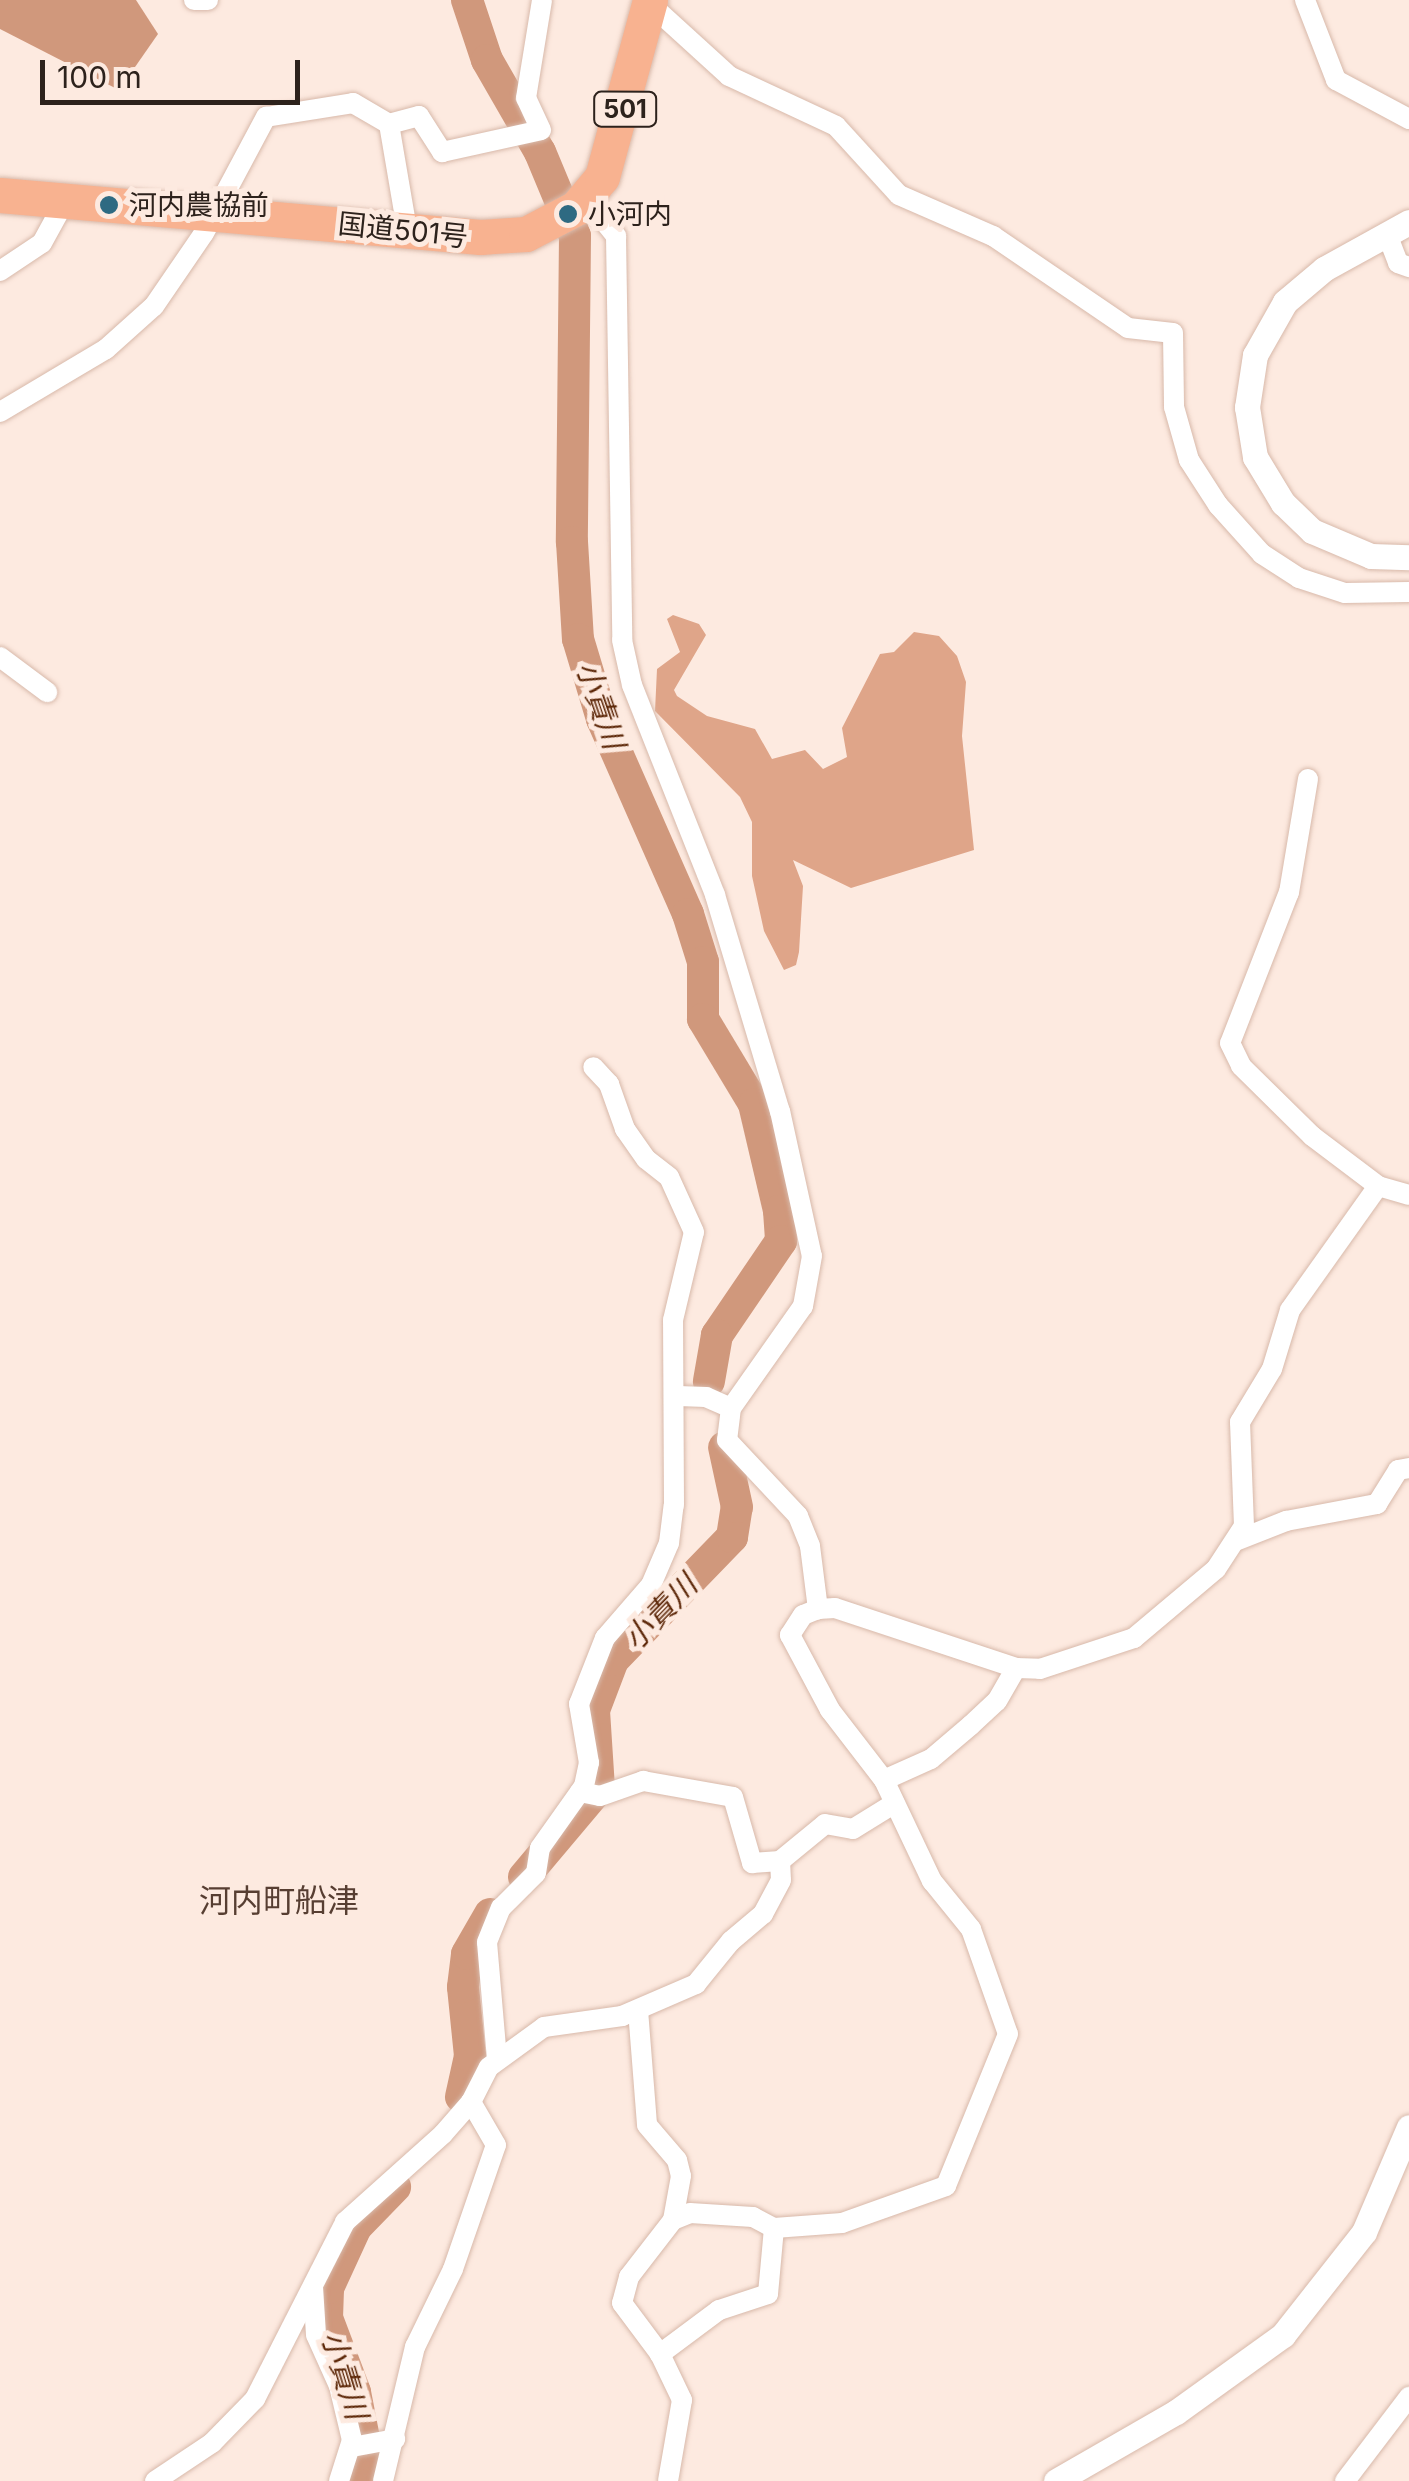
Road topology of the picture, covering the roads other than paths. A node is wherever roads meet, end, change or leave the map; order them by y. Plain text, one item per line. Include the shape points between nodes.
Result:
1 (194, 0) edge
2 (208, 0) edge
3 (542, 0) edge
4 (1305, 0) edge
5 (650, 2) edge
6 (1409, 119) edge
7 (388, 124) junction
8 (0, 195) edge
9 (65, 201) junction
10 (574, 209) junction
11 (214, 213) junction
12 (1398, 228) edge
13 (407, 229) junction
14 (1409, 267) edge
15 (0, 271) edge
16 (0, 412) edge
17 (1409, 557) edge
18 (1409, 592) edge
19 (0, 657) edge
20 (47, 692) dead end
21 (1308, 779) dead end
22 (593, 1068) dead end
23 (1378, 1186) junction
24 (1409, 1195) edge
25 (678, 1396) junction
26 (730, 1408) junction
27 (1409, 1468) edge
28 (1238, 1540) junction
29 (818, 1609) junction
30 (1016, 1668) junction
31 (884, 1780) junction
32 (589, 1794) junction
33 (895, 1803) junction
34 (780, 1861) junction
35 (638, 2010) junction
36 (498, 2060) junction
37 (471, 2102) junction
38 (1409, 2127) edge
39 (673, 2220) junction
40 (774, 2228) junction
41 (315, 2275) junction
42 (660, 2354) junction
43 (1409, 2397) edge
44 (395, 2439) junction
45 (360, 2445) junction
46 (155, 2481) edge
47 (340, 2481) edge
48 (383, 2481) edge
49 (668, 2481) edge
50 (1056, 2481) edge
51 (1345, 2481) edge

1 - 2 street
3 - 7 street via 526,98 530,134 442,152 419,116
4 - 6 street via 1336,80
5 - 10 highway, 501 via 617,140
5 - 18 street via 728,76 836,126 899,195 993,236 1128,328 1173,333 1174,407 1189,460 1218,506 1262,554 1300,578 1346,593
7 - 11 street via 354,102 266,117
7 - 13 street
8 - 9 highway, 国道501号
9 - 11 highway, 国道501号
9 - 15 street via 42,243
10 - 13 highway, 国道501号 via 526,234
10 - 26 street via 616,236 626,655 715,895 780,1111 812,1256 803,1306
11 - 13 highway, 国道501号
11 - 16 street via 154,306 106,349
12 - 14 street via 1398,263
12 - 17 street via 1324,268 1284,302 1254,355 1247,407 1255,457 1282,503 1312,532 1371,556
19 - 20 street
21 - 23 street via 1288,892 1230,1043 1241,1066 1275,1101
22 - 25 street via 609,1084 625,1129 669,1177 694,1232 672,1320
23 - 24 street
23 - 28 street via 1290,1310 1272,1369 1240,1422 1244,1526
25 - 26 street via 706,1397
25 - 32 street via 669,1544 651,1585 605,1638 578,1704
26 - 29 street via 727,1440 798,1516 810,1546
27 - 28 street via 1398,1470 1377,1504 1286,1522
28 - 30 street via 1216,1569 1134,1638 1040,1670
29 - 30 street via 835,1608
29 - 31 street via 803,1615 790,1634 830,1710
30 - 31 street via 997,1702 931,1759
31 - 33 street
32 - 34 street via 643,1781 732,1797 752,1863
32 - 36 street via 501,1908 486,1942
33 - 34 street via 852,1829 825,1824
33 - 40 street via 932,1881 971,1929 1008,2034 946,2186 842,2223
34 - 35 street via 780,1880 763,1914 696,1984
35 - 36 street via 544,2026
35 - 39 street via 647,2125 677,2160 681,2176
36 - 37 street
37 - 41 street via 401,2175 364,2200
37 - 44 street via 496,2145 452,2270 415,2347
38 - 50 street via 1364,2232 1283,2336 1176,2412
39 - 40 street via 690,2214 754,2218
39 - 42 street via 628,2277 622,2303
40 - 42 street via 768,2294 719,2310
41 - 45 street via 316,2335
41 - 46 street via 255,2399 212,2443
42 - 49 street via 682,2400
43 - 51 street
44 - 45 street
44 - 48 street
45 - 47 street

